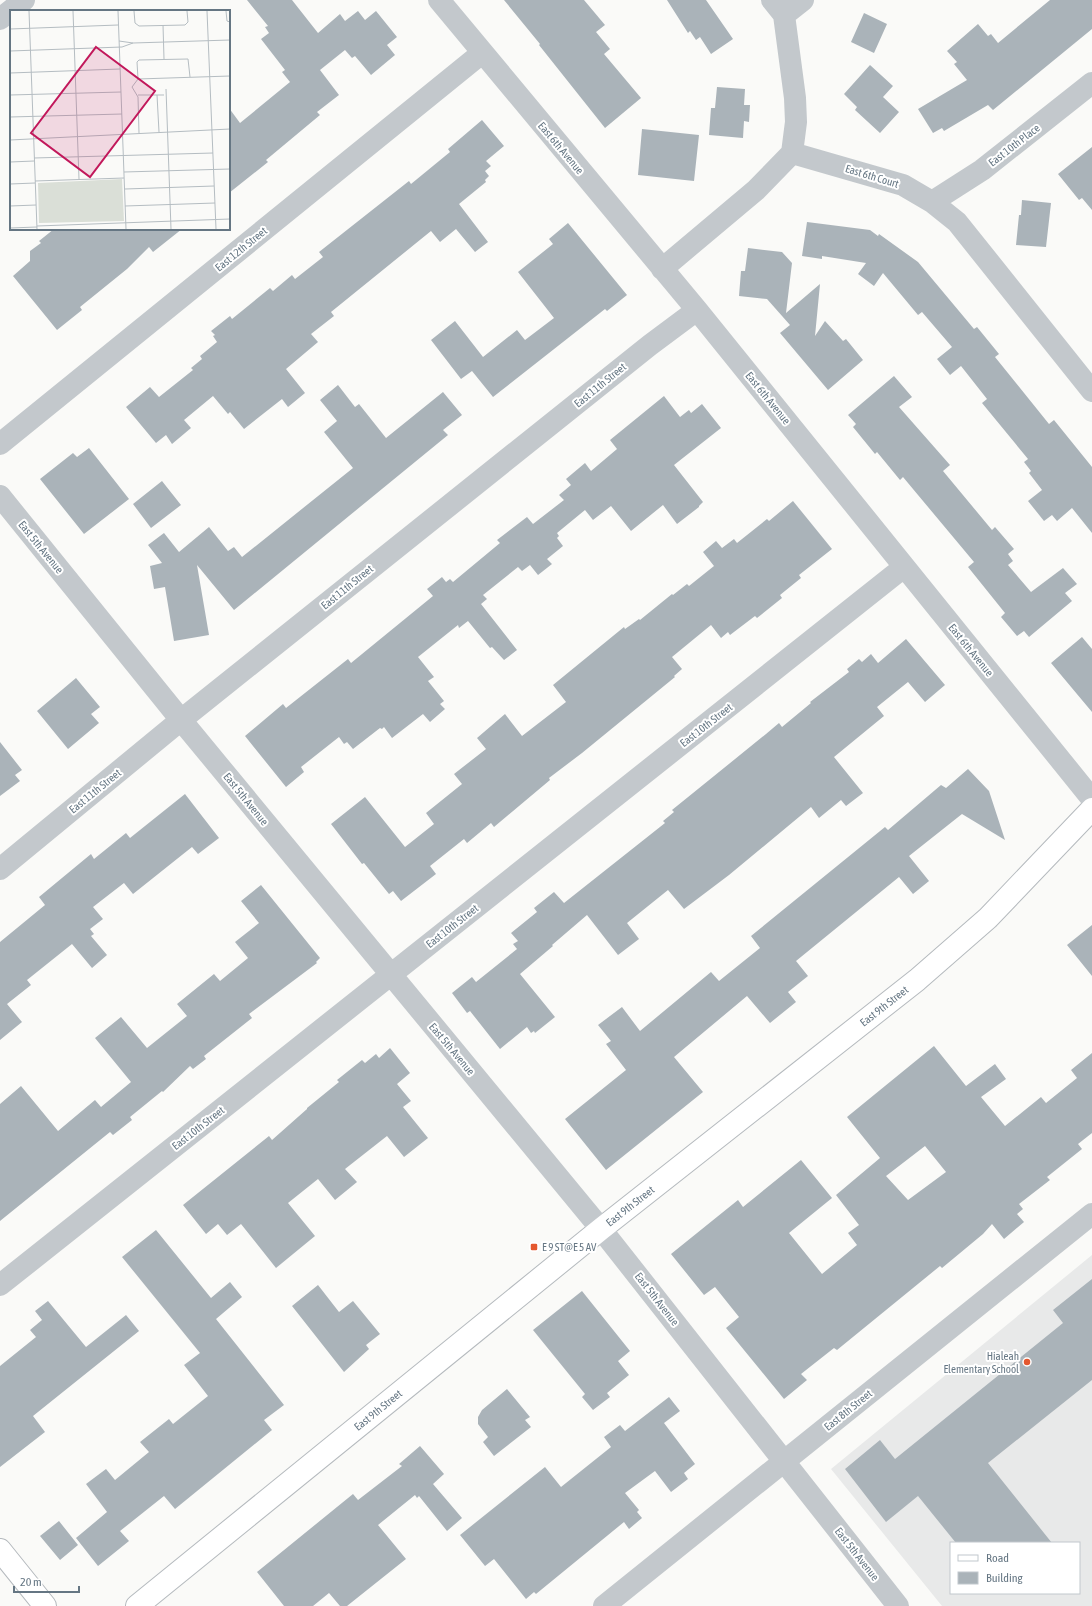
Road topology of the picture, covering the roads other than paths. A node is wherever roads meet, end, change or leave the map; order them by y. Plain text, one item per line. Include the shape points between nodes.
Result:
1 (24, 0) edge
2 (439, 0) edge
3 (803, 0) edge
4 (778, 8) edge
5 (11, 10) edge
6 (10, 11) edge
7 (0, 19) edge
8 (482, 53) junction
9 (1092, 83) edge
10 (792, 152) junction
11 (932, 202) junction
12 (662, 269) junction
13 (697, 310) junction
14 (1092, 391) edge
15 (0, 444) edge
16 (0, 496) edge
17 (904, 567) junction
18 (181, 720) junction
19 (1092, 799) edge
20 (1092, 809) edge
21 (0, 868) edge
22 (391, 975) junction
23 (1092, 1214) edge
24 (601, 1228) junction
25 (0, 1285) edge
26 (785, 1461) junction
27 (0, 1550) edge
28 (45, 1606) edge
29 (137, 1606) edge
30 (604, 1606) edge
31 (898, 1606) edge

1 - 5 street
2 - 8 street, East 6th Avenue
3 - 4 street
4 - 10 street via 795,98 796,122
6 - 7 street
8 - 12 street, East 6th Avenue
8 - 15 street, East 12th Street
9 - 11 street, East 10th Place via 982,170
10 - 11 street, East 6th Court via 903,185
10 - 12 street via 756,190
11 - 14 street, East 6th Court via 957,222
12 - 13 street, East 6th Avenue
13 - 17 street, East 6th Avenue
13 - 18 street, East 11th Street via 643,350
16 - 18 street, East 5th Avenue
17 - 19 street, East 6th Avenue
17 - 22 street, East 10th Street
18 - 21 street, East 11th Street
18 - 22 street, East 5th Avenue
20 - 24 main road, East 9th Street via 988,918 917,980
22 - 24 street, East 5th Avenue
22 - 25 street, East 10th Street
23 - 26 street, East 8th Street
24 - 26 street, East 5th Avenue
24 - 29 main road, East 9th Street
26 - 30 street, East 8th Street
26 - 31 street, East 5th Avenue
27 - 28 main road

